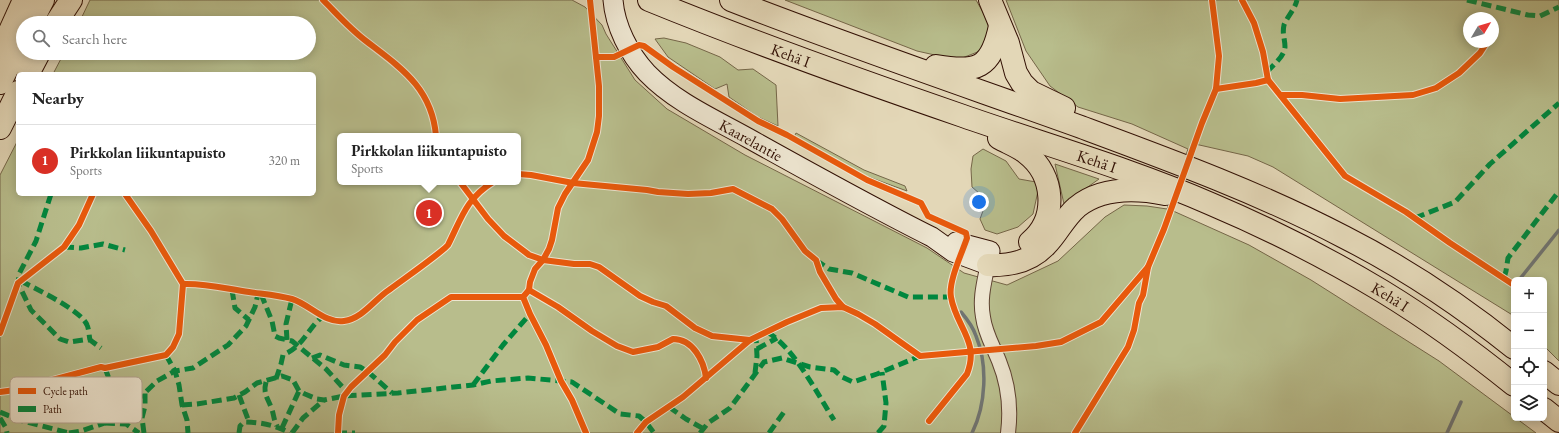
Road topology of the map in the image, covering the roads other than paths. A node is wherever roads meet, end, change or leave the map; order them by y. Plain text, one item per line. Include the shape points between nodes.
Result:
1 (43, 0) edge
2 (66, 0) edge
3 (71, 0) edge
4 (613, 0) edge
5 (731, 0) edge
6 (990, 0) edge
7 (652, 1) edge
8 (23, 10) edge
9 (58, 16) edge
10 (60, 16) edge
11 (16, 23) edge
12 (1000, 26) junction
13 (16, 52) edge
14 (0, 53) edge
15 (887, 58) junction
16 (35, 60) edge
17 (29, 72) edge
18 (0, 83) edge
19 (16, 96) edge
20 (964, 117) junction
21 (0, 128) edge
22 (1177, 162) junction
23 (1210, 203) junction
24 (989, 258) junction
25 (1511, 346) edge
26 (1547, 374) edge
27 (1511, 383) edge
28 (1559, 384) edge
29 (1547, 411) edge
30 (1559, 421) edge
31 (1008, 433) edge

1 - 8 highway
2 - 9 highway
3 - 10 highway
4 - 24 main road, Kaarelantie via 619,28 630,50 646,71 669,92 961,256
5 - 15 highway, Kehä I
6 - 12 highway
7 - 20 highway, Kehä I
11 - 14 highway
12 - 15 highway via 993,52 980,66 968,69 949,68
12 - 22 highway via 1008,43 1016,73 1031,92 1108,126
13 - 18 highway
15 - 22 highway, Kehä I
16 - 17 highway
19 - 21 highway
20 - 23 highway, Kehä I via 1148,178
20 - 24 highway via 1026,153 1042,172 1049,187 1047,219 1034,238 1015,250 1000,252
22 - 25 highway, Kehä I via 1290,210 1346,238 1447,298
23 - 24 highway via 1145,190 1105,193 1078,207 1061,224 1046,245 1031,257 1004,266
23 - 27 highway, Kehä I via 1279,235 1383,292 1474,353
24 - 31 street via 982,290 982,316 1005,380 1009,410
26 - 28 highway
29 - 30 highway

